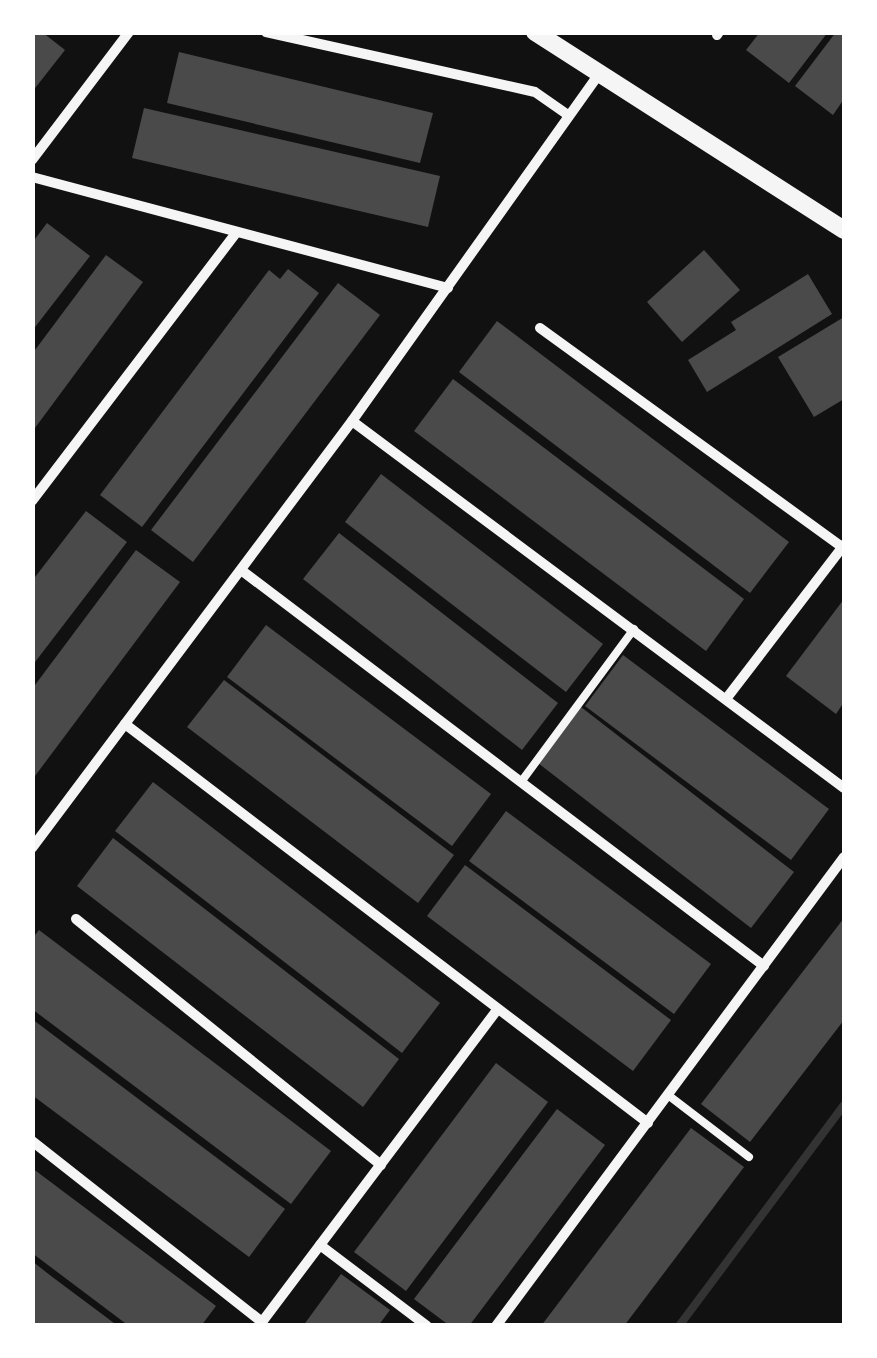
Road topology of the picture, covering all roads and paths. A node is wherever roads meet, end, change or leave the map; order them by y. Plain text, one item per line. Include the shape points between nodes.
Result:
1 (129, 32) edge
2 (266, 32) edge
3 (535, 32) edge
4 (599, 74) junction
5 (568, 115) junction
6 (32, 160) edge
7 (32, 177) edge
8 (844, 230) edge
9 (236, 233) junction
10 (448, 288) junction
11 (540, 328) dead end
12 (352, 422) junction
13 (32, 501) edge
14 (843, 546) edge
15 (241, 570) junction
16 (634, 629) junction
17 (726, 698) junction
18 (126, 724) junction
19 (521, 782) junction
20 (844, 788) edge
21 (32, 848) edge
22 (844, 857) edge
23 (76, 919) dead end
24 (764, 966) junction
25 (497, 1010) junction
26 (668, 1095) junction
27 (648, 1123) junction
28 (32, 1140) edge
29 (749, 1157) dead end
30 (380, 1165) junction
31 (320, 1245) junction
32 (261, 1324) edge
33 (427, 1326) edge
34 (496, 1326) edge

1 - 6 street
2 - 5 street via 535,92
3 - 4 street
4 - 5 street
4 - 8 street
5 - 10 street
7 - 9 street
9 - 10 street
9 - 13 street
10 - 12 street
11 - 14 street
12 - 15 street
12 - 16 street
14 - 17 street
15 - 18 street
15 - 19 street
16 - 17 street
16 - 19 lane
17 - 20 street
18 - 21 street
18 - 25 street
19 - 24 street
22 - 24 street
23 - 30 street
24 - 26 street
25 - 27 street
25 - 30 street
26 - 27 street
26 - 29 lane
27 - 34 street
28 - 32 street
30 - 31 street
31 - 32 street
31 - 33 street

